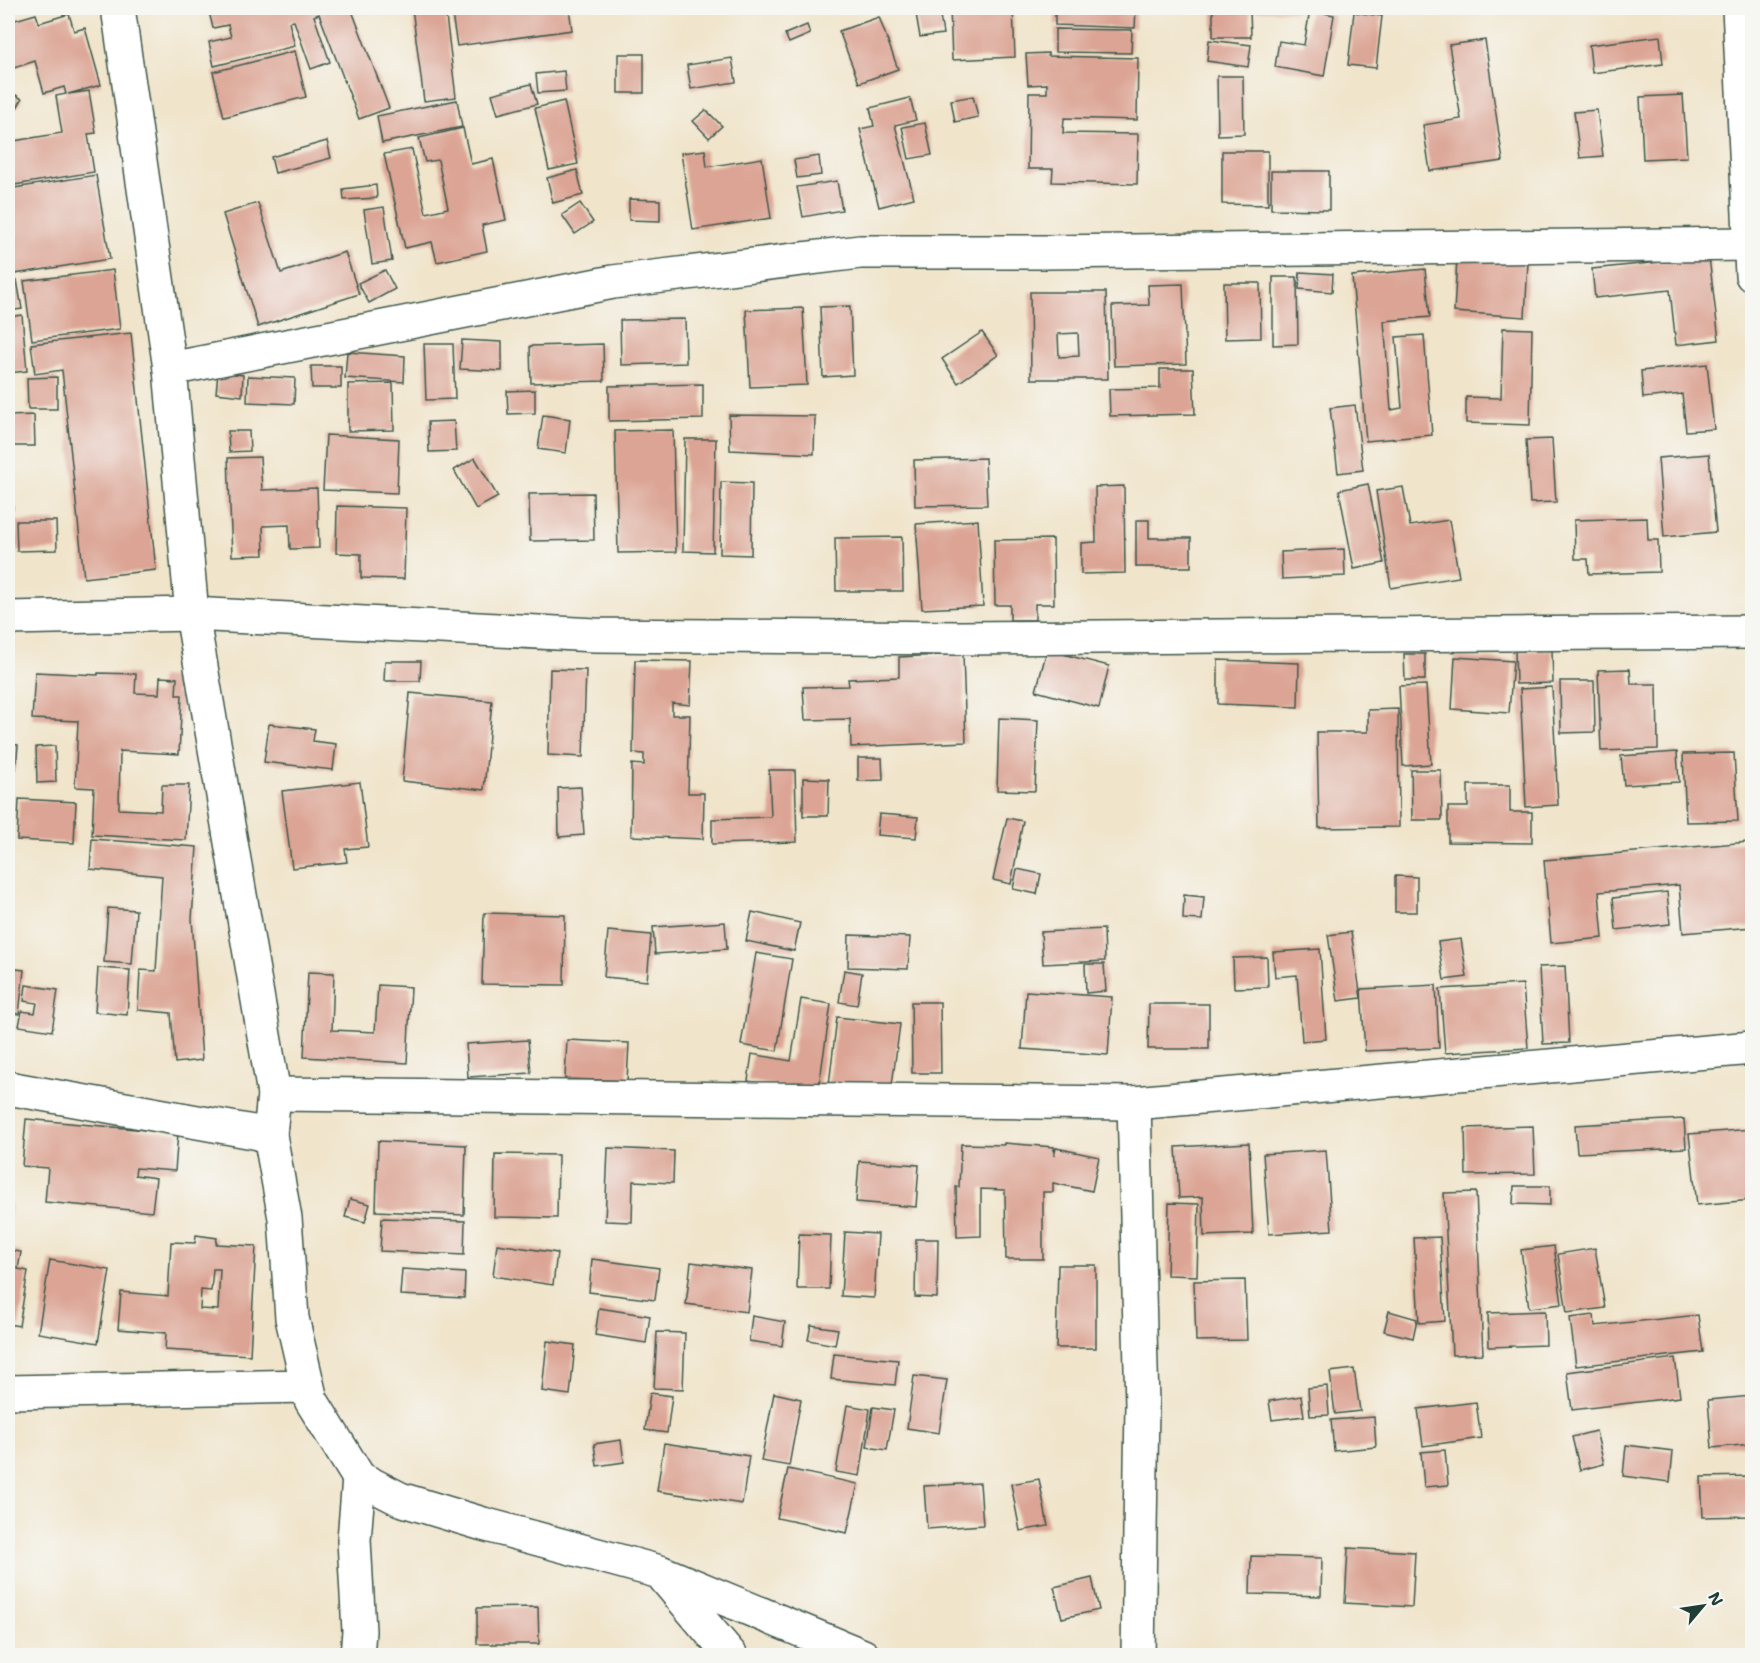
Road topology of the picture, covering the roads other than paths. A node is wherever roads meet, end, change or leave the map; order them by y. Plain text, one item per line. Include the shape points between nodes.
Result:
1 (118, 8) edge
2 (1739, 8) edge
3 (1751, 260) edge
4 (170, 369) junction
5 (192, 614) junction
6 (8, 618) edge
7 (1752, 632) edge
8 (1752, 1048) edge
9 (8, 1088) edge
10 (274, 1094) junction
11 (1134, 1103) junction
12 (270, 1135) junction
13 (307, 1386) junction
14 (8, 1392) edge
15 (358, 1478) junction
16 (660, 1572) junction
17 (357, 1656) edge
18 (731, 1656) edge
19 (863, 1656) edge
20 (1138, 1656) edge

1 - 4 street
2 - 3 street
3 - 4 street via 860,252 614,282
4 - 5 street
5 - 6 street
5 - 7 street via 607,635 961,638
5 - 10 street
8 - 11 street
9 - 12 street
10 - 11 street
10 - 12 street
11 - 20 street via 1142,1405
12 - 13 street via 285,1218 292,1318
13 - 14 street
13 - 15 street via 311,1400
15 - 16 street via 400,1499
15 - 17 street via 354,1540
16 - 18 street
16 - 19 street

